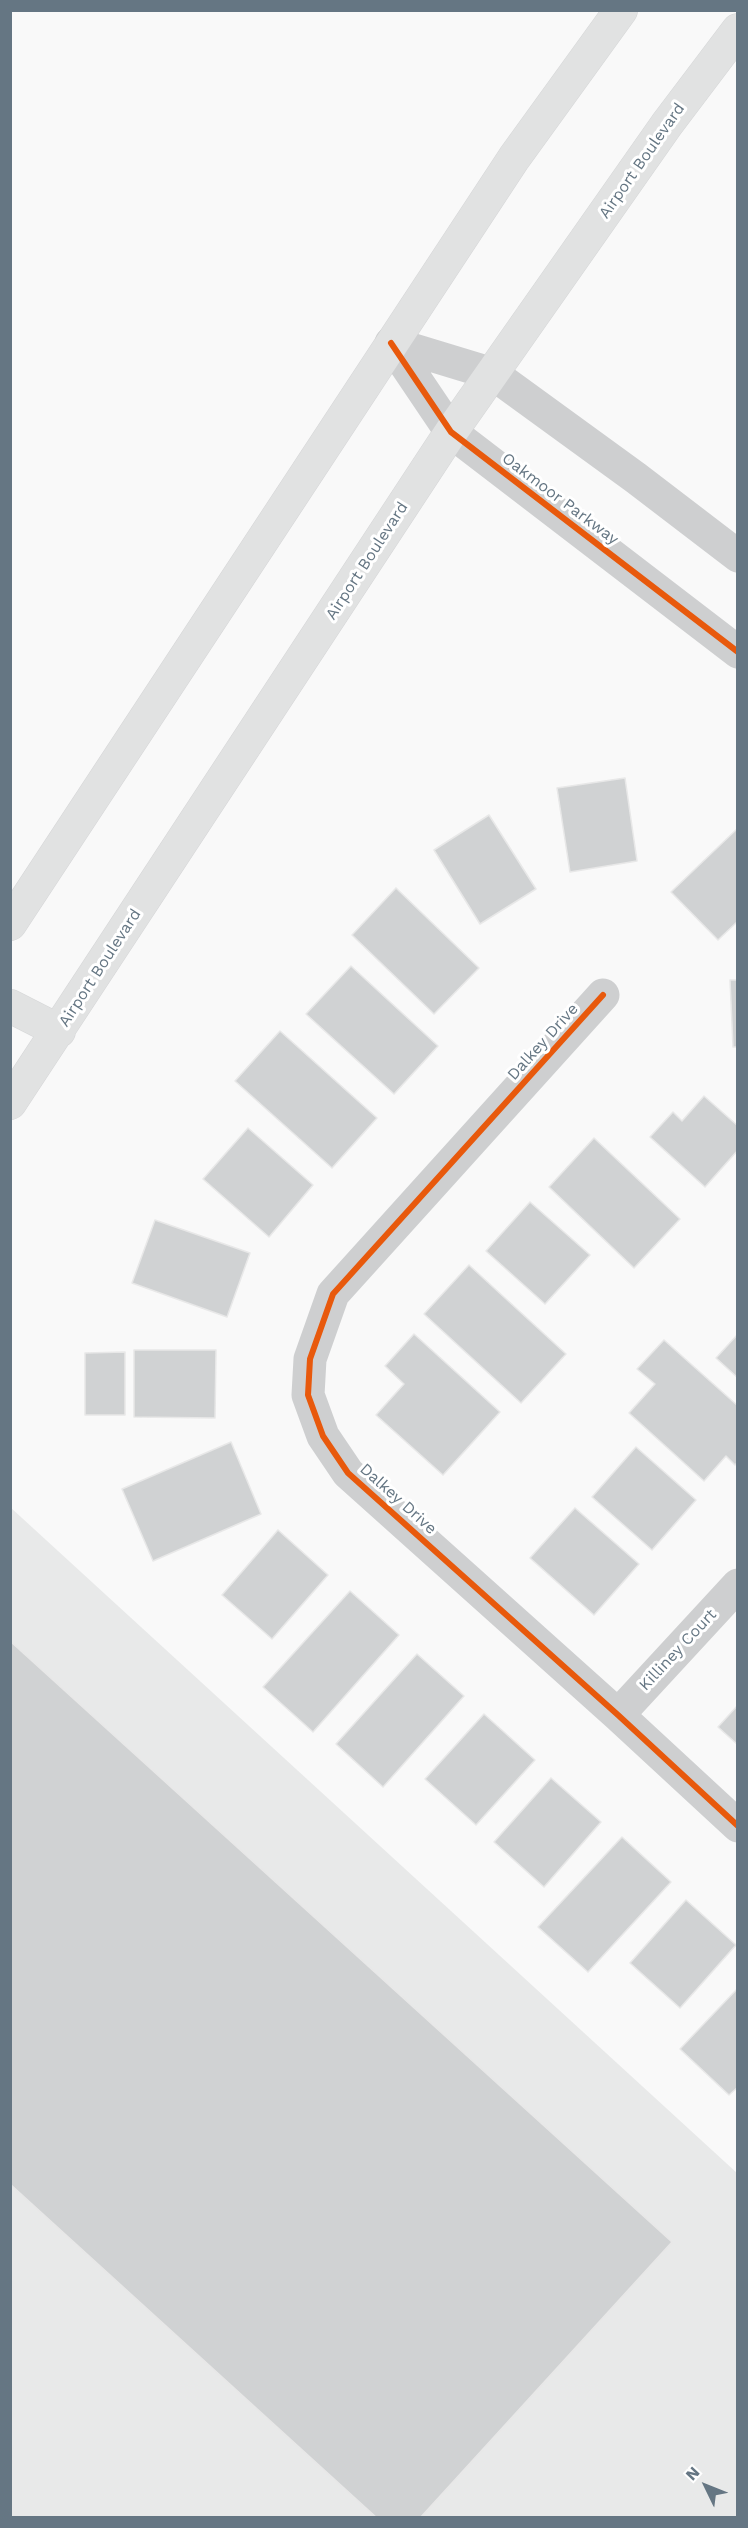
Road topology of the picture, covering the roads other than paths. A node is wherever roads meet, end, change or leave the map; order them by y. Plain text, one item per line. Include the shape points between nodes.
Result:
1 (621, 10) edge
2 (738, 30) edge
3 (391, 343) junction
4 (493, 374) junction
5 (452, 432) junction
6 (738, 556) edge
7 (738, 652) edge
8 (10, 924) edge
9 (603, 995) dead end
10 (10, 1006) edge
11 (59, 1031) junction
12 (10, 1103) edge
13 (738, 1585) edge
14 (618, 1714) junction
15 (738, 1826) edge

1 - 3 main road via 537,123
2 - 4 main road, Airport Boulevard via 667,124
3 - 4 street
3 - 5 street, Oakmoor Parkway
3 - 8 main road
4 - 5 main road, Airport Boulevard
4 - 6 street
5 - 7 street, Oakmoor Parkway
5 - 11 main road, Airport Boulevard
9 - 14 street, Dalkey Drive via 333,1294 310,1359 308,1395 323,1436 348,1473
10 - 11 main road
11 - 12 main road, Airport Boulevard
13 - 14 street, Killiney Court
14 - 15 street, Dalkey Drive

